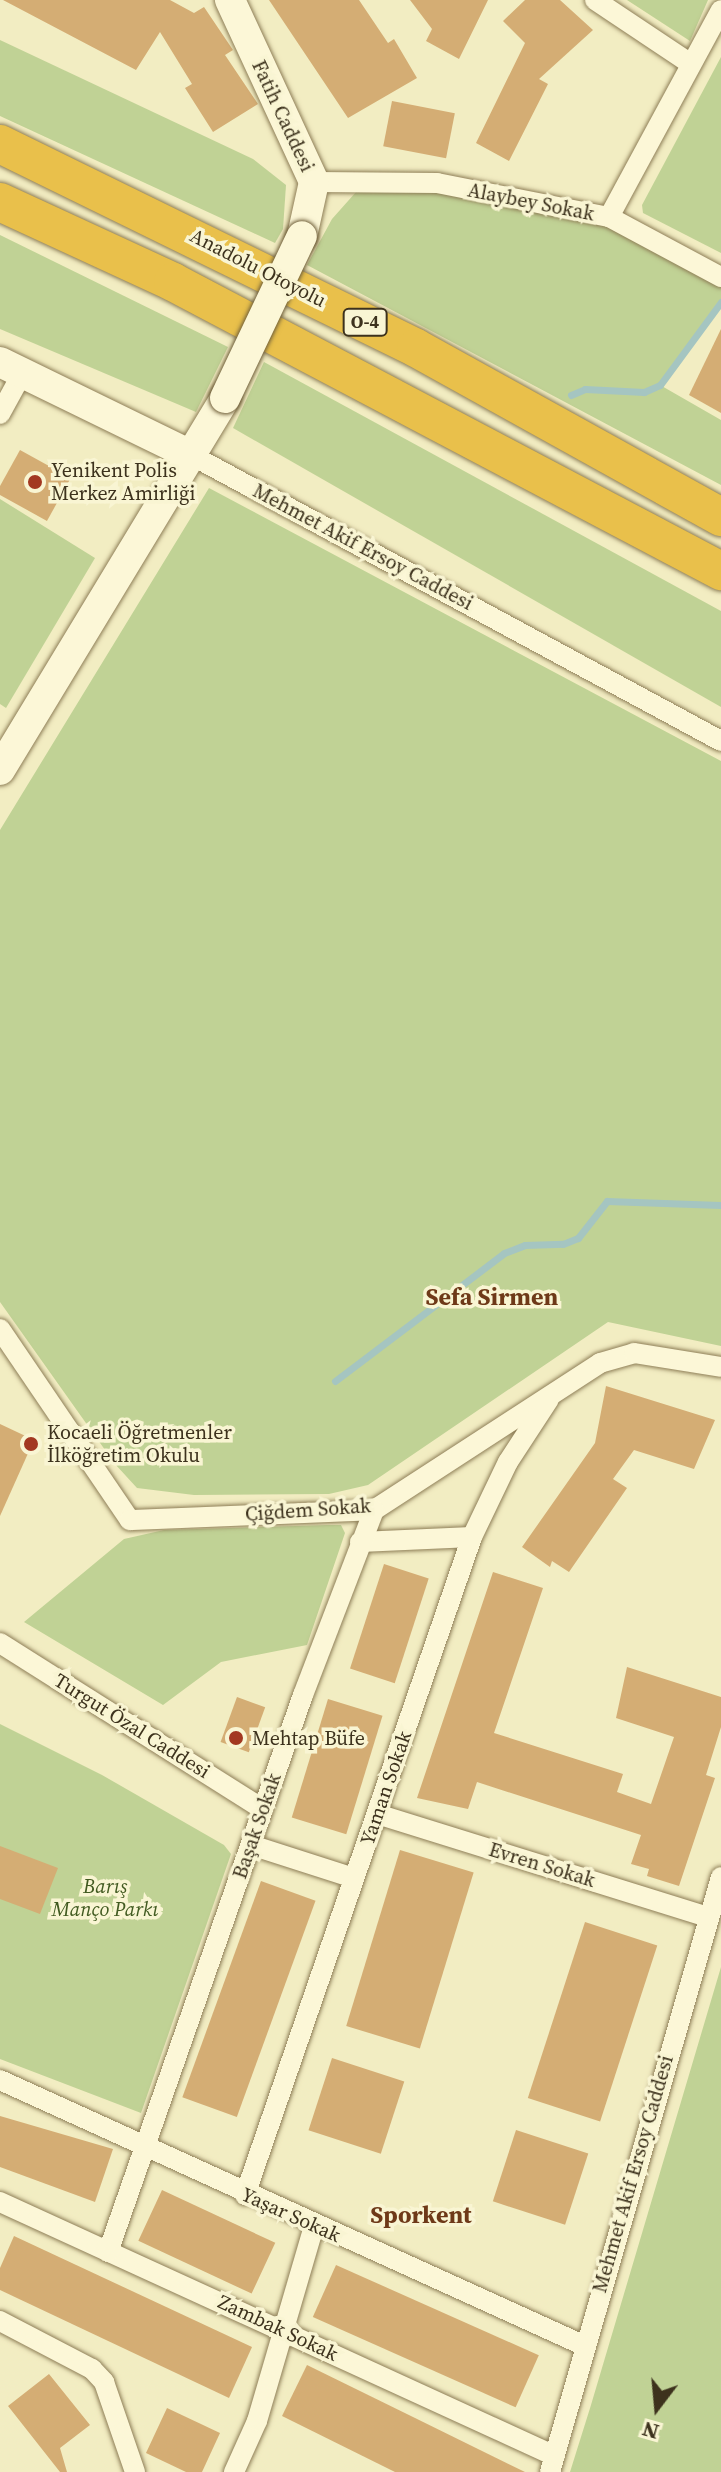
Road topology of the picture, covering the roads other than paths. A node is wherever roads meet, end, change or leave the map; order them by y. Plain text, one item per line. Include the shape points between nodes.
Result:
1 (230, 0) edge
2 (595, 0) edge
3 (721, 10) edge
4 (691, 64) junction
5 (0, 144) edge
6 (314, 182) junction
7 (0, 202) edge
8 (609, 217) junction
9 (721, 277) edge
10 (11, 367) edge
11 (0, 414) edge
12 (193, 456) junction
13 (721, 517) edge
14 (721, 571) edge
15 (721, 741) edge
16 (0, 770) edge
17 (0, 1329) edge
18 (721, 1367) edge
19 (553, 1392) junction
20 (374, 1510) junction
21 (472, 1537) junction
22 (360, 1542) junction
23 (0, 1643) edge
24 (263, 1809) junction
25 (377, 1814) junction
26 (251, 1845) junction
27 (721, 1877) edge
28 (354, 1878) junction
29 (707, 1917) junction
30 (0, 2080) edge
31 (147, 2144) junction
32 (245, 2195) junction
33 (0, 2202) edge
34 (314, 2226) junction
35 (108, 2252) junction
36 (0, 2321) edge
37 (283, 2330) junction
38 (585, 2346) junction
39 (552, 2464) edge
40 (135, 2472) edge
41 (234, 2472) edge

1 - 6 street, Fatih Caddesi
2 - 4 street
3 - 4 street, Alaybey Sokak
4 - 8 street, Alaybey Sokak
5 - 13 highway, Anadolu Otoyolu / O-4 via 416,348
6 - 8 street, Alaybey Sokak via 437,183
6 - 12 street, Fatih Caddesi, bridge via 302,236
7 - 14 highway, O-4 via 187,289
8 - 9 street
10 - 11 street
10 - 12 street, Mehmet Akif Ersoy Caddesi
12 - 15 street, Mehmet Akif Ersoy Caddesi
12 - 16 street, Fatih Caddesi
17 - 20 street, Çiğdem Sokak via 130,1520
18 - 19 street, Çiğdem Sokak via 634,1353 600,1363
19 - 20 street, Çiğdem Sokak
19 - 21 street, Yaman Sokak via 508,1462
20 - 22 street, Başak Sokak
21 - 22 street
21 - 25 street, Yaman Sokak
22 - 24 street, Başak Sokak
23 - 24 street, Turgut Özal Caddesi
24 - 26 street, Başak Sokak
25 - 28 street, Yaman Sokak
25 - 29 street, Evren Sokak
26 - 28 street
26 - 31 street, Başak Sokak
27 - 29 street, Mehmet Akif Ersoy Caddesi
28 - 32 street, Yaman Sokak
29 - 38 street, Mehmet Akif Ersoy Caddesi
30 - 31 street, Yaşar Sokak
31 - 32 street, Yaşar Sokak
31 - 35 street, Başak Sokak
32 - 34 street, Yaşar Sokak
33 - 35 street, Zambak Sokak
34 - 37 street
34 - 38 street, Yaşar Sokak
35 - 37 street, Zambak Sokak
36 - 40 street via 92,2369 104,2382
37 - 39 street, Zambak Sokak
37 - 41 street via 257,2421
38 - 39 street, Mehmet Akif Ersoy Caddesi

